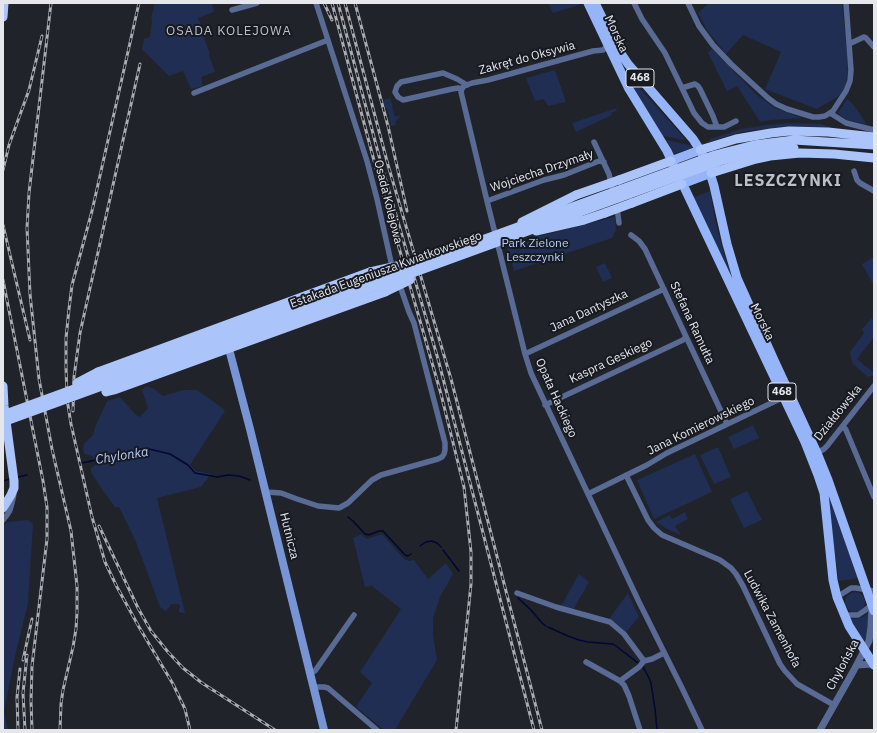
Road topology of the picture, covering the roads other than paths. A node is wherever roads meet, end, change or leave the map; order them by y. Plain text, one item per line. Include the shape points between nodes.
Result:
1 (4, 3) edge
2 (257, 3) edge
3 (316, 3) edge
4 (588, 3) edge
5 (595, 3) edge
6 (634, 3) edge
7 (688, 3) edge
8 (846, 3) edge
9 (232, 10) dead end
10 (3, 17) edge
11 (328, 40) junction
12 (849, 44) junction
13 (612, 45) junction
14 (874, 47) edge
15 (467, 85) junction
16 (682, 88) junction
17 (462, 89) junction
18 (194, 93) dead end
19 (830, 114) junction
20 (736, 120) dead end
21 (717, 127) junction
22 (874, 130) edge
23 (752, 135) junction
24 (874, 137) edge
25 (594, 142) dead end
26 (794, 144) junction
27 (874, 144) edge
28 (700, 150) junction
29 (874, 152) edge
30 (874, 158) edge
31 (756, 159) junction
32 (671, 161) junction
33 (604, 162) junction
34 (854, 171) dead end
35 (711, 173) junction
36 (682, 184) junction
37 (874, 191) edge
38 (487, 201) junction
39 (619, 223) dead end
40 (632, 235) dead end
41 (500, 237) junction
42 (437, 261) junction
43 (396, 275) junction
44 (664, 289) junction
45 (237, 321) junction
46 (222, 326) junction
47 (686, 338) junction
48 (245, 343) junction
49 (229, 348) junction
50 (525, 354) junction
51 (3, 386) edge
52 (874, 386) edge
53 (784, 397) junction
54 (48, 398) junction
55 (65, 400) junction
56 (545, 405) junction
57 (3, 415) edge
58 (3, 422) edge
59 (727, 424) junction
60 (843, 426) junction
61 (817, 453) junction
62 (626, 475) junction
63 (14, 485) junction
64 (266, 492) junction
65 (588, 494) junction
66 (874, 497) edge
67 (3, 508) edge
68 (3, 520) edge
69 (870, 590) edge
70 (517, 593) dead end
71 (837, 597) junction
72 (873, 606) edge
73 (354, 615) dead end
74 (844, 615) junction
75 (864, 650) junction
76 (664, 653) junction
77 (644, 661) junction
78 (586, 662) dead end
79 (874, 664) edge
80 (857, 665) junction
81 (310, 673) junction
82 (620, 681) junction
83 (314, 687) junction
84 (834, 706) junction
85 (324, 730) edge
86 (377, 730) edge
87 (640, 730) edge
88 (702, 730) edge
89 (820, 730) edge

1 - 10 highway
2 - 9 street
3 - 11 street, Osada Kolejowa
4 - 13 main road, Morska / 468
5 - 13 main road, Morska / 468
6 - 16 street via 665,53
7 - 19 street via 699,26 713,45 768,98 787,109 813,116 822,117
8 - 12 street
11 - 18 street
11 - 43 street, Osada Kolejowa via 367,161
12 - 14 street via 866,38
12 - 19 street via 850,81
13 - 15 street, Zakręt do Oksywia
13 - 28 main road, Morska / 468
13 - 32 main road, Morska / 468 via 629,89
15 - 17 street, Zakręt do Oksywia
15 - 17 street, Zakręt do Oksywia via 443,73 401,82 395,92 403,100
16 - 21 street via 702,123 708,127
16 - 21 street via 695,84 700,89
17 - 38 street, Opata Hackiego
19 - 22 street via 846,123
20 - 21 street via 724,127
23 - 24 highway via 809,131
23 - 28 highway
23 - 31 highway
25 - 33 street, Wojciecha Drzymały
26 - 27 highway, Estakada Eugeniusza Kwiatkowskiego
26 - 29 highway, Estakada Eugeniusza Kwiatkowskiego
26 - 41 highway, Estakada Eugeniusza Kwiatkowskiego, bridge via 734,156
28 - 32 main road
28 - 35 main road, Morska / 468
30 - 31 highway via 800,153
31 - 35 highway
32 - 36 main road, Morska / 468
32 - 41 highway, bridge via 576,195
33 - 38 street, Wojciecha Drzymały via 599,161
33 - 39 street, Wojciecha Drzymały via 617,204
34 - 37 street via 860,183
35 - 36 main road
35 - 61 main road, Morska / 468 via 737,278
36 - 41 highway, bridge via 584,220
36 - 53 main road, Morska / 468
38 - 50 street, Opata Hackiego
40 - 44 street, Stefana Ramułta via 645,249
41 - 42 highway, Estakada Eugeniusza Kwiatkowskiego, bridge
42 - 45 highway, bridge via 370,272
42 - 48 highway, bridge via 406,282 385,292
42 - 54 highway, Estakada Eugeniusza Kwiatkowskiego, bridge
42 - 55 highway, Estakada Eugeniusza Kwiatkowskiego, bridge
43 - 45 street via 384,273 258,322
43 - 48 street via 388,284 261,329
43 - 64 street, Osada Kolejowa via 414,323 445,443 444,454 438,459 381,475 339,508 318,506 281,493
44 - 47 street, Stefana Ramułta
44 - 50 street, Jana Dantyszka
45 - 46 highway
46 - 49 main road, Hutnicza via 230,336
46 - 54 highway, bridge via 98,372
47 - 56 street, Kaspra Geskiego
47 - 59 street, Stefana Ramułta
48 - 49 highway
49 - 55 highway, bridge via 114,390
49 - 64 main road, Hutnicza
50 - 56 street, Opata Hackiego
51 - 63 highway
52 - 60 street, Działdowska
53 - 59 street, Jana Komierowskiego
53 - 71 main road, Morska / 468 via 823,489
54 - 57 highway, Estakada Eugeniusza Kwiatkowskiego, bridge
55 - 58 highway, Estakada Eugeniusza Kwiatkowskiego, bridge
56 - 65 street, Opata Hackiego
59 - 62 street, Jana Komierowskiego
60 - 61 street, Działdowska via 824,450
60 - 66 street
61 - 69 main road, Morska / 468
62 - 65 street
62 - 84 street, Ludwika Zamenhofa via 654,528 662,535 720,560 732,568 743,585 785,671 799,684
63 - 67 highway
63 - 68 street via 10,510
64 - 81 main road, Hutnicza
65 - 76 street, Opata Hackiego
69 - 71 street via 851,588
69 - 72 main road, Morska / 468
70 - 77 street via 610,622 624,634
71 - 74 main road, Morska / 468
72 - 74 street via 858,615
72 - 75 street, Chylońska via 869,641
73 - 81 street via 315,671
74 - 75 main road, Morska / 468
75 - 79 main road, Morska / 468
75 - 80 street, Chylońska
76 - 77 street
76 - 88 street, Opata Hackiego
77 - 82 street
78 - 82 street
79 - 80 street
80 - 84 street, Chylońska
81 - 83 main road, Hutnicza
82 - 87 street via 627,690
83 - 85 main road, Hutnicza
83 - 86 street via 328,688
84 - 89 street, Chylońska

